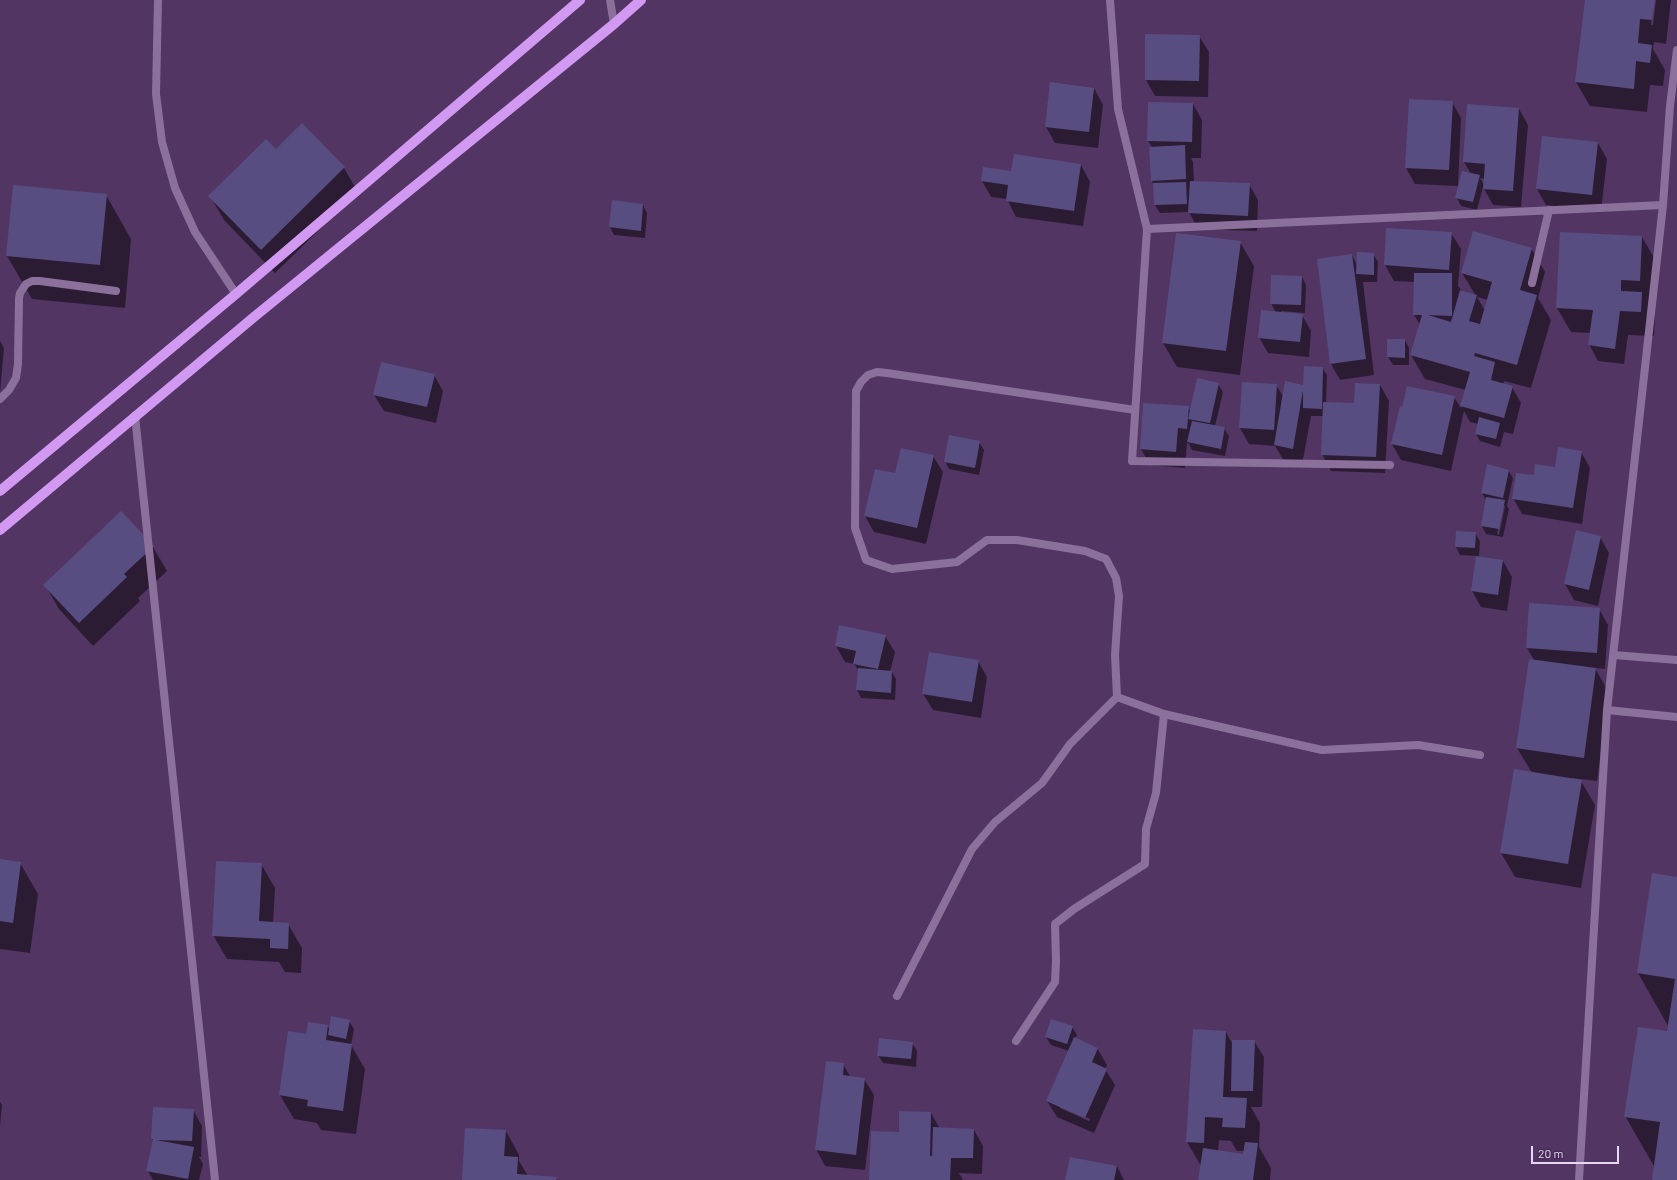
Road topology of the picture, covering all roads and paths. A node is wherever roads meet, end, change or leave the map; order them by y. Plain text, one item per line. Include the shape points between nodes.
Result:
1 (158, 0) edge
2 (580, 0) edge
3 (610, 0) edge
4 (641, 0) edge
5 (1110, 0) edge
6 (614, 24) junction
7 (1677, 57) edge
8 (1663, 205) junction
9 (1549, 210) junction
10 (1147, 229) junction
11 (1532, 283) dead end
12 (116, 291) dead end
13 (236, 294) junction
14 (0, 399) edge
15 (1135, 410) junction
16 (135, 416) junction
17 (1390, 465) dead end
18 (0, 491) edge
19 (0, 530) edge
20 (1614, 655) junction
21 (1677, 660) edge
22 (1117, 697) junction
23 (1607, 710) junction
24 (1164, 714) junction
25 (1677, 717) edge
26 (1480, 755) dead end
27 (897, 996) dead end
28 (1016, 1041) dead end
29 (215, 1180) edge
30 (1579, 1180) edge

1 - 13 street via 156,94 162,142 175,188 195,232
2 - 13 main road
3 - 6 street
4 - 6 main road
5 - 10 street via 1118,108
6 - 16 main road
7 - 8 street via 1670,106
8 - 9 street
8 - 20 street
9 - 10 street
9 - 11 street
10 - 15 street
12 - 14 street via 40,281 26,284 19,298 16,378
13 - 18 main road
15 - 17 street via 1132,461
15 - 22 street via 877,372 860,382 856,391 855,528 866,560 892,569 957,562 987,540 1017,540 1085,551 1106,559 1116,578 1119,596 1115,655
16 - 19 main road
16 - 29 street
20 - 21 street
20 - 23 street
22 - 24 street
22 - 27 street via 1070,744 1042,783 995,822 972,849
23 - 25 street
23 - 30 street
24 - 26 street via 1322,750 1418,745
24 - 28 street via 1156,793 1146,829 1145,864 1055,924 1055,982

